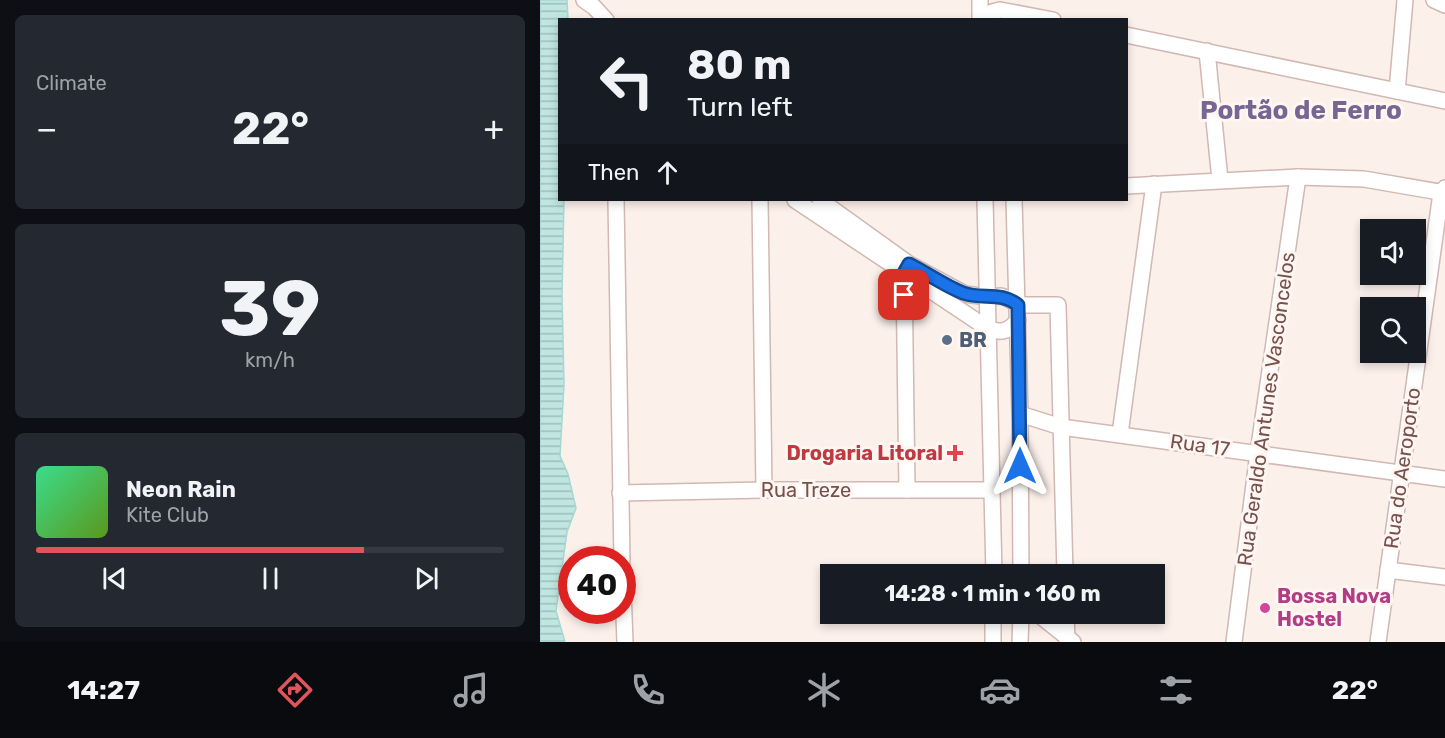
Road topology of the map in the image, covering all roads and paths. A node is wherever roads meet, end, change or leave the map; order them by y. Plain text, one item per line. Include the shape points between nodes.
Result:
1 (980, 0) edge
2 (1405, 0) edge
3 (1434, 0) edge
4 (1445, 5) edge
5 (1008, 10) edge
6 (982, 18) edge
7 (984, 18) edge
8 (1044, 18) edge
9 (1128, 35) edge
10 (1207, 51) junction
11 (1397, 91) junction
12 (1445, 101) edge
13 (1298, 177) junction
14 (1220, 180) junction
15 (1154, 184) junction
16 (1128, 186) edge
17 (1444, 191) edge
18 (616, 201) edge
19 (760, 201) edge
20 (797, 201) edge
21 (821, 201) edge
22 (985, 201) edge
23 (1014, 201) edge
24 (907, 268) junction
25 (988, 297) junction
26 (1018, 312) junction
27 (987, 328) junction
28 (1020, 414) junction
29 (1061, 427) junction
30 (1120, 434) junction
31 (1258, 453) junction
32 (1402, 473) junction
33 (1445, 479) edge
34 (764, 490) junction
35 (907, 490) junction
36 (992, 490) junction
37 (620, 493) junction
38 (622, 546) edge
39 (994, 564) edge
40 (1021, 564) edge
41 (1065, 564) edge
42 (1388, 570) junction
43 (1445, 578) edge
44 (624, 624) edge
45 (994, 624) edge
46 (1021, 624) edge
47 (1050, 624) edge
48 (1067, 624) edge
49 (1069, 640) edge
50 (625, 642) edge
51 (993, 642) edge
52 (1020, 642) edge
53 (1234, 642) edge
54 (1378, 642) edge

1 - 6 street
2 - 11 street
3 - 4 street
5 - 7 street via 992,12
5 - 8 street
9 - 10 street
10 - 11 street
10 - 14 street
11 - 12 street
13 - 14 street
13 - 17 street via 1364,180
13 - 31 street, Rua Geraldo Antunes Vasconcelos
14 - 15 street
15 - 16 street
15 - 30 street
17 - 32 street, Rua do Aeroporto
18 - 37 street
19 - 34 street
20 - 24 street
21 - 24 street
22 - 25 street
23 - 26 street
24 - 25 street via 965,294
24 - 27 street
24 - 35 street
25 - 26 street via 1007,298
25 - 27 street
26 - 27 street via 1008,330
26 - 28 street
26 - 29 street via 1058,305
27 - 36 street
28 - 29 street, Rua 17
28 - 40 street
29 - 30 street, Rua 17
29 - 41 street
30 - 31 street, Rua 17
31 - 32 street, Rua 17
31 - 53 street, Rua Geraldo Antunes Vasconcelos
32 - 33 street, Rua 17
32 - 42 street, Rua do Aeroporto
34 - 35 street, Rua Treze
34 - 37 street, Rua Treze
35 - 36 street, Rua Treze
36 - 39 street
37 - 38 street
42 - 43 street
42 - 54 street, Rua do Aeroporto
44 - 50 street
45 - 51 street
46 - 52 street
47 - 49 street
48 - 49 street

